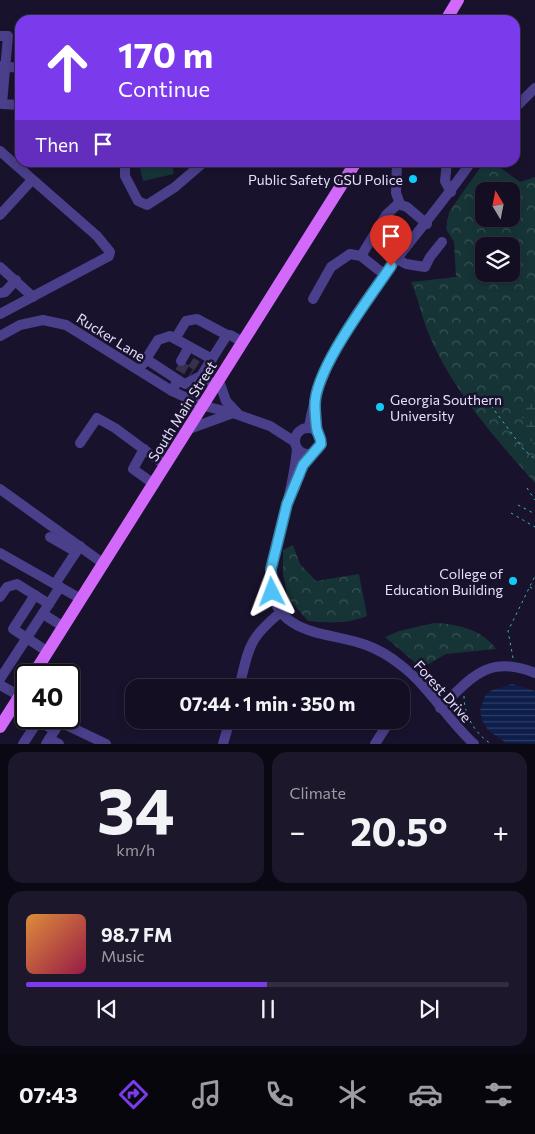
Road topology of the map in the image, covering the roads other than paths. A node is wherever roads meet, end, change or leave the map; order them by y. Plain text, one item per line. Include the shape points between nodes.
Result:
1 (458, 0) edge
2 (449, 15) edge
3 (0, 36) edge
4 (2, 66) edge
5 (15, 67) edge
6 (535, 88) edge
7 (520, 103) edge
8 (15, 105) edge
9 (0, 151) edge
10 (15, 165) edge
11 (18, 167) edge
12 (125, 167) edge
13 (198, 167) edge
14 (353, 167) edge
15 (396, 167) edge
16 (446, 167) edge
17 (464, 168) edge
18 (32, 180) junction
19 (451, 192) junction
20 (400, 204) junction
21 (0, 215) edge
22 (427, 224) junction
23 (442, 242) dead end
24 (361, 256) junction
25 (394, 262) junction
26 (0, 267) edge
27 (385, 275) junction
28 (16, 280) junction
29 (0, 293) edge
30 (31, 295) junction
31 (313, 299) dead end
32 (3, 313) edge
33 (227, 335) junction
34 (0, 336) edge
35 (174, 339) junction
36 (243, 342) junction
37 (189, 347) junction
38 (146, 359) junction
39 (212, 359) junction
40 (192, 368) junction
41 (139, 371) junction
42 (175, 378) junction
43 (218, 384) junction
44 (172, 391) junction
45 (204, 406) junction
46 (236, 414) junction
47 (270, 426) junction
48 (189, 429) junction
49 (310, 429) junction
50 (80, 443) dead end
51 (296, 445) junction
52 (144, 449) junction
53 (312, 454) junction
54 (165, 465) junction
55 (154, 484) junction
56 (0, 489) edge
57 (287, 504) junction
58 (50, 537) dead end
59 (78, 549) junction
60 (0, 552) edge
61 (104, 564) junction
62 (57, 586) junction
63 (35, 595) junction
64 (0, 596) edge
65 (81, 599) junction
66 (49, 604) junction
67 (281, 612) junction
68 (43, 614) junction
69 (64, 627) junction
70 (28, 638) junction
71 (48, 652) junction
72 (40, 664) edge
73 (535, 673) edge
74 (0, 679) edge
75 (241, 679) edge
76 (0, 685) edge
77 (15, 689) edge
78 (15, 704) edge
79 (440, 708) junction
80 (0, 727) edge
81 (228, 729) edge
82 (385, 729) edge
83 (55, 730) junction
84 (51, 743) edge
85 (23, 744) edge
86 (106, 744) edge
87 (224, 744) edge
88 (375, 744) edge
89 (474, 744) edge

1 - 2 main road
3 - 4 street via 8,36
4 - 5 street
4 - 8 street via 2,104
6 - 7 street
9 - 10 street
11 - 18 street
12 - 13 street via 125,176 138,201 147,205 175,188
14 - 36 main road, South Main Street
15 - 20 street via 396,193
16 - 19 street via 445,181
17 - 19 street
18 - 21 street
18 - 30 street via 97,236 110,252 109,256
19 - 22 street
20 - 22 street
20 - 24 street via 386,216
22 - 25 street
23 - 25 street via 425,267
24 - 27 street
24 - 31 street via 350,254 331,267
25 - 27 street
26 - 28 street
27 - 49 street via 343,336 318,390
28 - 29 street
28 - 30 street
30 - 32 street
33 - 35 street via 197,319 186,321
33 - 36 street
33 - 39 street
34 - 41 street, Rucker Lane via 27,322 54,321 66,325
35 - 37 street
35 - 38 street via 170,336 158,340
36 - 43 main road, South Main Street
37 - 39 street
37 - 40 street
38 - 41 street
38 - 42 street
39 - 40 street
40 - 42 street
40 - 42 street via 185,384
40 - 43 street
41 - 44 street, Rucker Lane
42 - 44 street
43 - 45 main road, South Main Street
43 - 46 street
44 - 45 street, Rucker Lane
45 - 46 street, Rucker Lane
45 - 48 main road, South Main Street
46 - 47 street, Rucker Lane
46 - 48 street
47 - 49 street
47 - 51 street
48 - 54 main road, South Main Street
49 - 51 street via 297,434
49 - 53 street via 321,436 318,450
50 - 52 street via 97,418
51 - 53 street via 303,453
51 - 57 street
52 - 54 street
52 - 55 street via 132,469
53 - 57 street via 303,465
54 - 55 main road, South Main Street
55 - 61 main road, South Main Street
56 - 59 street
57 - 67 street via 271,569 272,592
58 - 59 street
59 - 61 street
59 - 62 street
60 - 62 street
61 - 65 main road, South Main Street
62 - 65 street
62 - 66 street
63 - 64 street via 12,584
63 - 66 street
63 - 70 street via 14,629
65 - 69 main road, South Main Street
66 - 68 street
67 - 75 street via 261,628 250,645
67 - 79 street, Forest Drive via 307,631 349,640 386,654 422,685
68 - 69 street
68 - 70 street
69 - 71 main road, South Main Street
70 - 71 street
70 - 74 street
71 - 72 main road, South Main Street
73 - 79 street via 513,665 480,670
76 - 77 street
78 - 80 main road
79 - 89 street, Forest Drive
81 - 87 street
82 - 88 street
83 - 84 street
83 - 85 street via 38,721
83 - 86 street via 60,722

